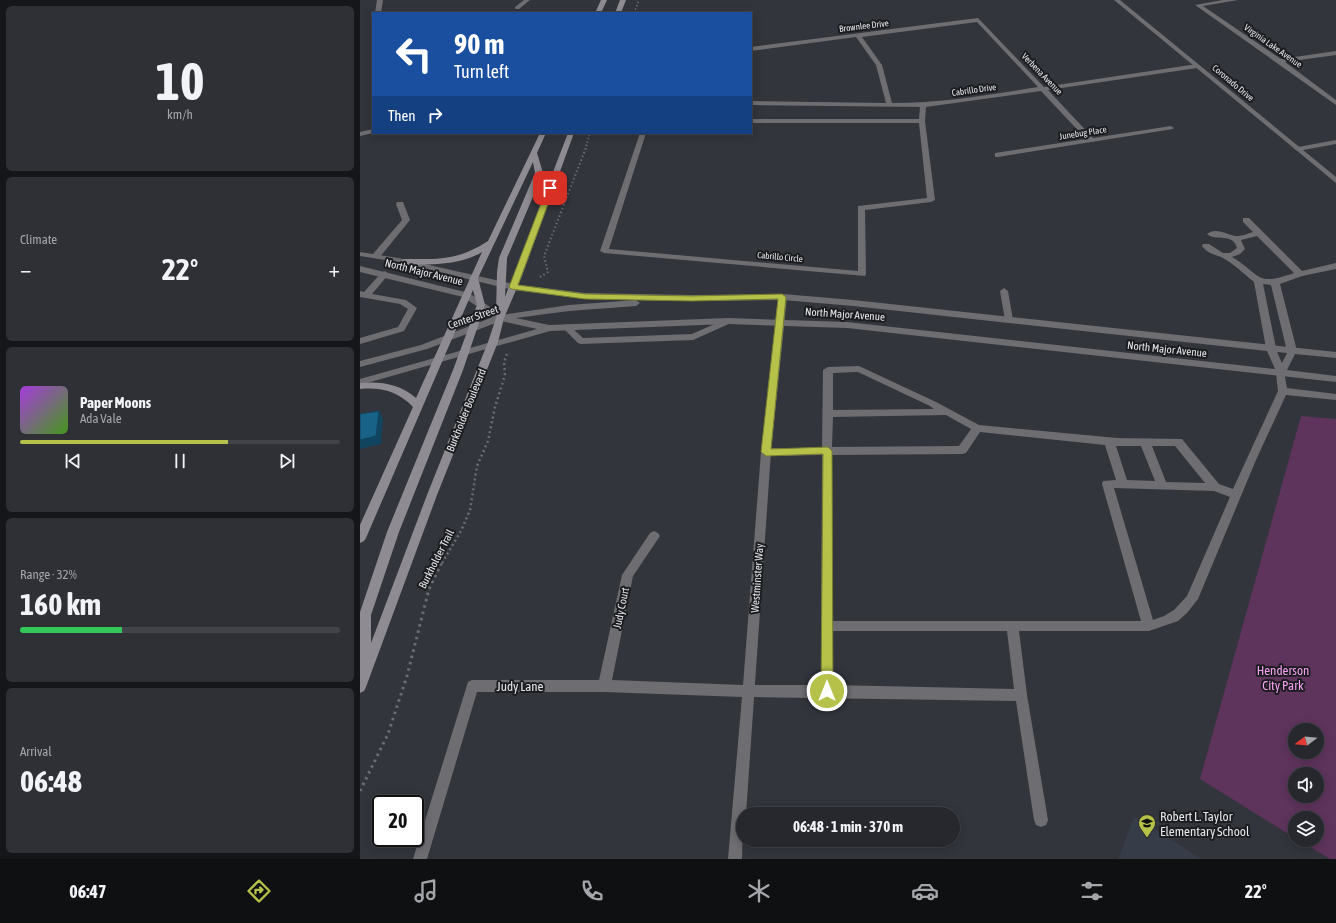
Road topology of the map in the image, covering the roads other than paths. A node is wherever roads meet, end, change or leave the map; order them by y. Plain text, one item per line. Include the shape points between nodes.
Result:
1 (380, 0) edge
2 (527, 0) edge
3 (604, 0) edge
4 (623, 0) edge
5 (1117, 0) edge
6 (1235, 0) edge
7 (517, 8) dead end
8 (378, 12) edge
9 (598, 12) edge
10 (618, 12) edge
11 (978, 20) joint
12 (858, 36) junction
13 (752, 49) edge
14 (1336, 53) edge
15 (1280, 61) junction
16 (1197, 66) junction
17 (1044, 89) junction
18 (752, 103) edge
19 (1336, 103) edge
20 (889, 104) junction
21 (922, 105) junction
22 (752, 121) edge
23 (922, 121) junction
24 (1171, 128) dead end
25 (372, 131) edge
26 (360, 134) edge
27 (543, 134) edge
28 (571, 134) edge
29 (643, 134) edge
30 (1092, 141) junction
31 (1336, 142) edge
32 (1298, 149) junction
33 (534, 153) junction
34 (998, 155) dead end
35 (1336, 181) edge
36 (400, 204) dead end
37 (1246, 220) dead end
38 (1212, 234) dead end
39 (1259, 234) junction
40 (1235, 239) junction
41 (492, 240) junction
42 (1206, 246) dead end
43 (360, 254) edge
44 (376, 256) junction
45 (1224, 256) junction
46 (404, 262) junction
47 (1336, 266) edge
48 (360, 269) edge
49 (385, 274) junction
50 (1300, 274) junction
51 (474, 278) junction
52 (1258, 281) junction
53 (1275, 283) junction
54 (501, 284) junction
55 (513, 287) junction
56 (1004, 291) dead end
57 (363, 294) edge
58 (466, 295) junction
59 (782, 297) junction
60 (692, 298) junction
61 (481, 304) junction
62 (1263, 308) junction
63 (1282, 309) junction
64 (500, 318) junction
65 (1009, 320) junction
66 (728, 321) junction
67 (779, 322) junction
68 (566, 327) junction
69 (550, 328) junction
70 (472, 329) junction
71 (447, 338) junction
72 (360, 341) edge
73 (493, 342) junction
74 (1270, 348) junction
75 (1292, 351) junction
76 (463, 352) junction
77 (1336, 355) edge
78 (437, 360) junction
79 (360, 364) edge
80 (1281, 373) junction
81 (1336, 379) edge
82 (360, 382) edge
83 (360, 386) edge
84 (1283, 391) junction
85 (1336, 397) edge
86 (418, 406) junction
87 (947, 412) junction
88 (828, 414) junction
89 (977, 428) junction
90 (1109, 441) junction
91 (1145, 442) junction
92 (828, 451) junction
93 (766, 452) junction
94 (1123, 485) junction
95 (1162, 485) junction
96 (1215, 486) junction
97 (1237, 495) junction
98 (654, 536) dead end
99 (360, 538) edge
100 (826, 626) junction
101 (1012, 626) junction
102 (1149, 626) junction
103 (364, 676) junction
104 (604, 686) junction
105 (360, 687) edge
106 (749, 691) junction
107 (827, 691) junction
108 (1021, 695) junction
109 (1041, 820) dead end
110 (420, 859) edge
111 (735, 859) edge

1 - 8 street
2 - 7 street
3 - 9 main road
4 - 10 main road
5 - 16 street, Coronado Drive
6 - 15 street, Virginia Lake Avenue via 1198,5
11 - 12 street, Brownlee Drive
11 - 17 street, Verbena Avenue
12 - 13 street, Brownlee Drive
12 - 20 street via 879,65
14 - 15 street
15 - 19 street, Virginia Lake Avenue
16 - 17 street, Cabrillo Drive
16 - 32 street, Coronado Drive
17 - 21 street, Cabrillo Drive
17 - 30 street, Verbena Avenue
18 - 20 street, Cabrillo Drive
20 - 21 street, Cabrillo Drive
21 - 23 street, Cabrillo Circle
22 - 23 street
23 - 29 street, Cabrillo Circle via 931,200 861,208 862,274 604,251
24 - 30 street, Junebug Place
25 - 26 street
27 - 33 main road
28 - 55 main road, Burkholder Boulevard
30 - 34 street, Junebug Place
31 - 32 street
32 - 35 street, Coronado Drive
33 - 41 main road
33 - 54 main road via 539,173 503,258
36 - 44 street via 406,220
37 - 39 street
38 - 40 street via 1223,234
39 - 40 street
39 - 50 street
40 - 45 street via 1241,249 1230,256
41 - 46 main road via 473,254 458,259
41 - 51 main road
42 - 45 street
43 - 44 street, North Major Avenue
44 - 46 street, North Major Avenue
45 - 52 street
46 - 51 street, North Major Avenue
47 - 50 street
48 - 49 street, North Major Avenue
49 - 57 street
49 - 58 street, North Major Avenue
50 - 53 street
51 - 54 street, North Major Avenue
51 - 58 main road
51 - 61 main road
52 - 53 street
52 - 62 street
53 - 63 street
54 - 55 street, North Major Avenue
54 - 64 main road
55 - 60 street, North Major Avenue via 585,296
55 - 64 main road, Burkholder Boulevard
56 - 65 street
57 - 72 street via 403,302 413,308 401,329
58 - 61 street, North Major Avenue
58 - 71 main road
59 - 60 street, North Major Avenue
59 - 65 street, North Major Avenue via 853,302
59 - 67 street, Westminster Way
60 - 64 street, Center Street via 569,308
61 - 64 street, North Major Avenue
61 - 70 main road
62 - 63 street
62 - 74 street
63 - 75 street
64 - 69 street, North Major Avenue
64 - 70 street, Center Street
64 - 73 main road, Burkholder Boulevard
65 - 74 street, North Major Avenue
66 - 67 street, North Major Avenue
66 - 68 street, North Major Avenue
66 - 68 street via 693,337 588,341 580,341
67 - 80 street, North Major Avenue via 847,325
67 - 93 street, Westminster Way
68 - 69 street, North Major Avenue
69 - 73 street
70 - 71 street, Center Street
70 - 76 main road
71 - 78 main road
71 - 79 street, Center Street via 424,347
73 - 76 street
73 - 103 main road, Burkholder Boulevard
74 - 75 street, North Major Avenue
74 - 80 street
75 - 77 street, North Major Avenue
75 - 80 street
76 - 78 street
76 - 103 main road via 393,532 365,614
78 - 82 street
78 - 86 main road
80 - 81 street, North Major Avenue
80 - 84 street
83 - 86 main road via 371,384 398,390 409,396
84 - 85 street
84 - 97 street
86 - 99 main road
87 - 88 street
87 - 88 street via 859,369 828,370
87 - 89 street
88 - 92 street
89 - 90 street
89 - 92 street via 962,450
90 - 91 street
90 - 94 street
91 - 95 street
91 - 96 street via 1178,442
92 - 93 street
92 - 100 street
93 - 106 street, Westminster Way
94 - 95 street
94 - 102 street via 1107,484
95 - 96 street
96 - 97 street
97 - 102 street via 1192,599 1175,617
98 - 104 street, Judy Court via 628,575
100 - 101 street
100 - 107 street
101 - 102 street
101 - 108 street
103 - 105 main road, Burkholder Boulevard
104 - 106 street, Judy Lane
104 - 110 street, Judy Lane via 472,686
106 - 107 street, Judy Lane
106 - 111 street, Westminster Way
107 - 108 street, Judy Lane
108 - 109 street

